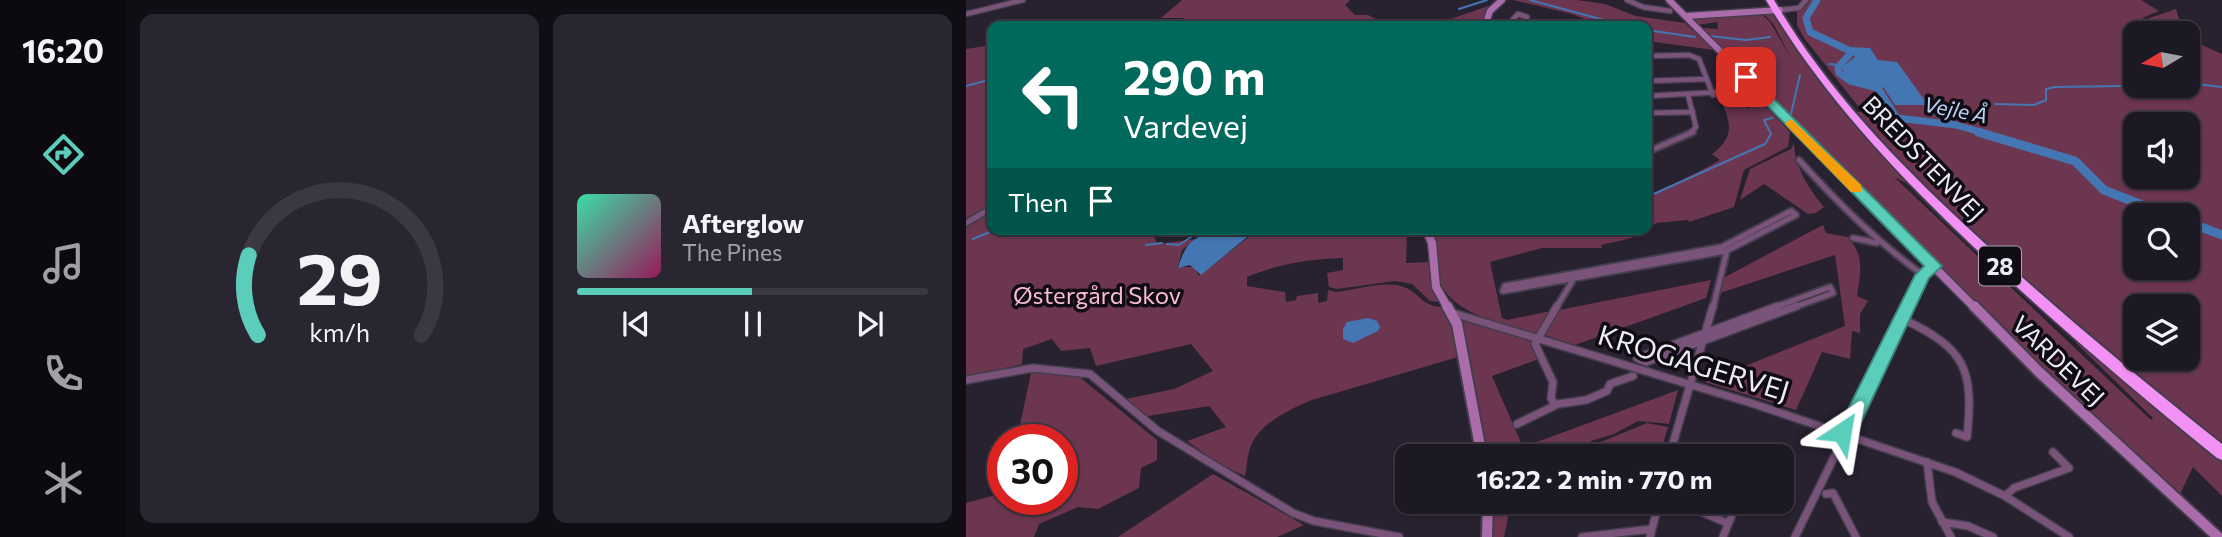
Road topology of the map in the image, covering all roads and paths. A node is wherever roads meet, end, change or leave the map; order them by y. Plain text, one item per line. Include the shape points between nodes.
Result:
1 (1023, 0) edge
2 (1502, 0) edge
3 (1627, 0) edge
4 (1670, 0) edge
5 (1772, 0) edge
6 (1805, 0) edge
7 (1778, 10) junction
8 (1670, 11) dead end
9 (966, 14) edge
10 (1686, 16) junction
11 (1527, 17) dead end
12 (1487, 21) edge
13 (1512, 21) edge
14 (1800, 45) joint
15 (1652, 56) edge
16 (1707, 79) junction
17 (1652, 81) edge
18 (1759, 90) junction
19 (1688, 95) junction
20 (1713, 95) junction
21 (1652, 96) edge
22 (1693, 112) junction
23 (1652, 113) edge
24 (1652, 150) edge
25 (1799, 160) dead end
26 (987, 211) edge
27 (966, 223) edge
28 (1429, 235) edge
29 (1853, 238) dead end
30 (1879, 243) junction
31 (1727, 248) junction
32 (1934, 266) junction
33 (1923, 275) junction
34 (1572, 277) junction
35 (1453, 313) junction
36 (1903, 318) junction
37 (1706, 337) junction
38 (1538, 338) junction
39 (1633, 376) dead end
40 (966, 380) edge
41 (1691, 385) junction
42 (1555, 405) junction
43 (1517, 424) dead end
44 (1956, 433) dead end
45 (1846, 434) junction
46 (1479, 444) edge
47 (1674, 444) edge
48 (2053, 452) dead end
49 (2222, 453) edge
50 (1927, 462) junction
51 (1826, 494) dead end
52 (2006, 496) junction
53 (1488, 514) edge
54 (1656, 514) edge
55 (1706, 514) edge
56 (1731, 514) edge
57 (1942, 522) junction
58 (1727, 523) junction
59 (1651, 533) edge
60 (1399, 537) edge
61 (1487, 537) edge
62 (1582, 537) edge
63 (1723, 537) edge
64 (1794, 537) edge
65 (1856, 537) edge
66 (1951, 537) edge
67 (1993, 537) edge
68 (2069, 537) edge
69 (2218, 537) edge

1 - 9 street
2 - 12 street
3 - 8 street
4 - 10 street, VARDEVEJ
5 - 7 highway, BREDSTENVEJ / 28
6 - 7 street via 1799,8
7 - 10 street
7 - 14 highway, BREDSTENVEJ / 28
10 - 18 street, VARDEVEJ
11 - 13 street via 1518,14
14 - 49 highway, BREDSTENVEJ / 28 via 1864,128 1970,237 2080,337
15 - 16 street via 1695,57 1703,63
16 - 17 street
16 - 20 street
18 - 20 street
18 - 32 street, VARDEVEJ
19 - 20 street
19 - 21 street
19 - 22 street
22 - 23 street
22 - 24 street via 1693,132
25 - 30 street
26 - 27 street
28 - 35 street via 1436,287
29 - 30 street
30 - 33 street
31 - 31 street via 1796,213 1791,212
31 - 34 street
31 - 37 street
32 - 33 street
32 - 69 street, VARDEVEJ via 2039,372
33 - 36 street
34 - 34 street via 1505,286 1503,291
34 - 38 street
35 - 38 street, KROGAGERVEJ
35 - 46 street
36 - 44 street via 1937,335 1965,367 1973,393 1967,437
36 - 45 street
37 - 37 street via 1637,358 1646,362
37 - 37 street via 1833,293 1830,286
37 - 41 street
38 - 41 street, KROGAGERVEJ
38 - 42 street via 1535,346 1553,382
39 - 42 street via 1587,399
40 - 60 street via 1033,368 1090,374 1158,432 1293,513
41 - 45 street, KROGAGERVEJ
41 - 47 street
42 - 43 street
45 - 50 street, KROGAGERVEJ
45 - 64 street
48 - 52 street via 2069,468 2014,488
50 - 52 street, KROGAGERVEJ
50 - 57 street via 1930,495
51 - 65 street via 1833,492
52 - 68 street, KROGAGERVEJ
53 - 61 street
54 - 59 street
55 - 58 street
56 - 58 street
57 - 66 street
57 - 67 street
58 - 63 street
59 - 62 street

